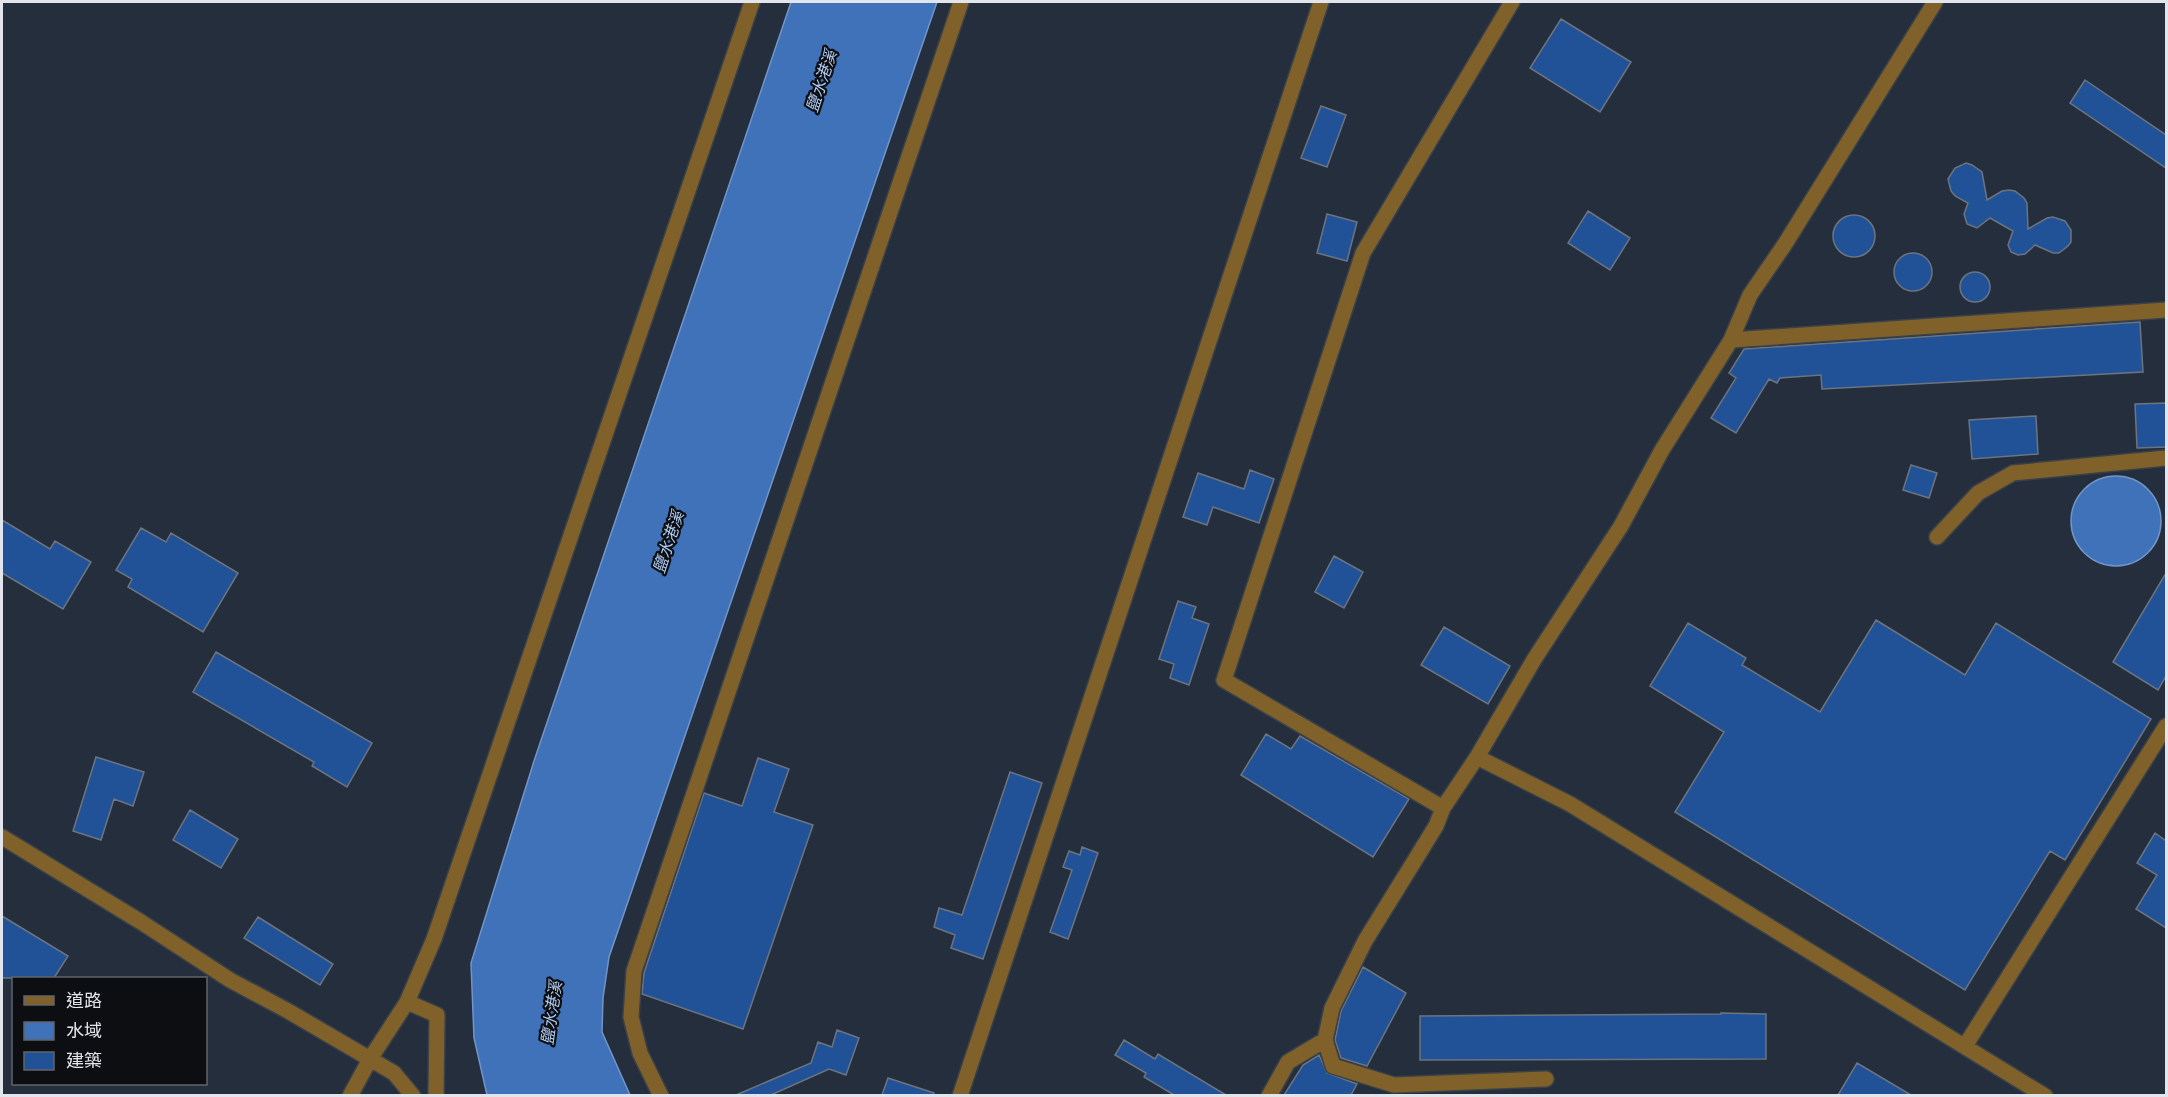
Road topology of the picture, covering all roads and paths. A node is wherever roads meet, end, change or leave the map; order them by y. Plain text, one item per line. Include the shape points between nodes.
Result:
1 (752, 2) edge
2 (961, 2) edge
3 (1321, 2) edge
4 (1512, 2) edge
5 (1935, 2) edge
6 (2166, 310) edge
7 (1731, 340) junction
8 (2166, 458) edge
9 (1936, 537) dead end
10 (2164, 735) edge
11 (1477, 757) junction
12 (1443, 808) junction
13 (2, 837) edge
14 (407, 1002) junction
15 (1325, 1040) junction
16 (1965, 1046) junction
17 (370, 1059) junction
18 (1546, 1079) dead end
19 (2035, 1093) edge
20 (350, 1095) edge
21 (413, 1095) edge
22 (436, 1095) edge
23 (661, 1095) edge
24 (960, 1095) edge
25 (1269, 1095) edge

1 - 14 lane via 478,813 434,939
2 - 23 lane via 634,971 631,1017 640,1053
3 - 24 lane
4 - 12 lane via 1363,253 1224,680
5 - 7 lane via 1750,295
6 - 7 lane
7 - 11 lane
8 - 9 lane via 2013,473 1978,493
10 - 16 lane
11 - 12 lane
11 - 16 lane via 1570,804
12 - 15 lane via 1436,826 1365,941 1332,1008
13 - 17 lane via 230,980
14 - 17 lane
14 - 22 lane via 437,1015
15 - 18 lane via 1333,1066 1394,1085
15 - 25 lane via 1288,1062
16 - 19 lane
17 - 20 lane
17 - 21 lane via 394,1073

